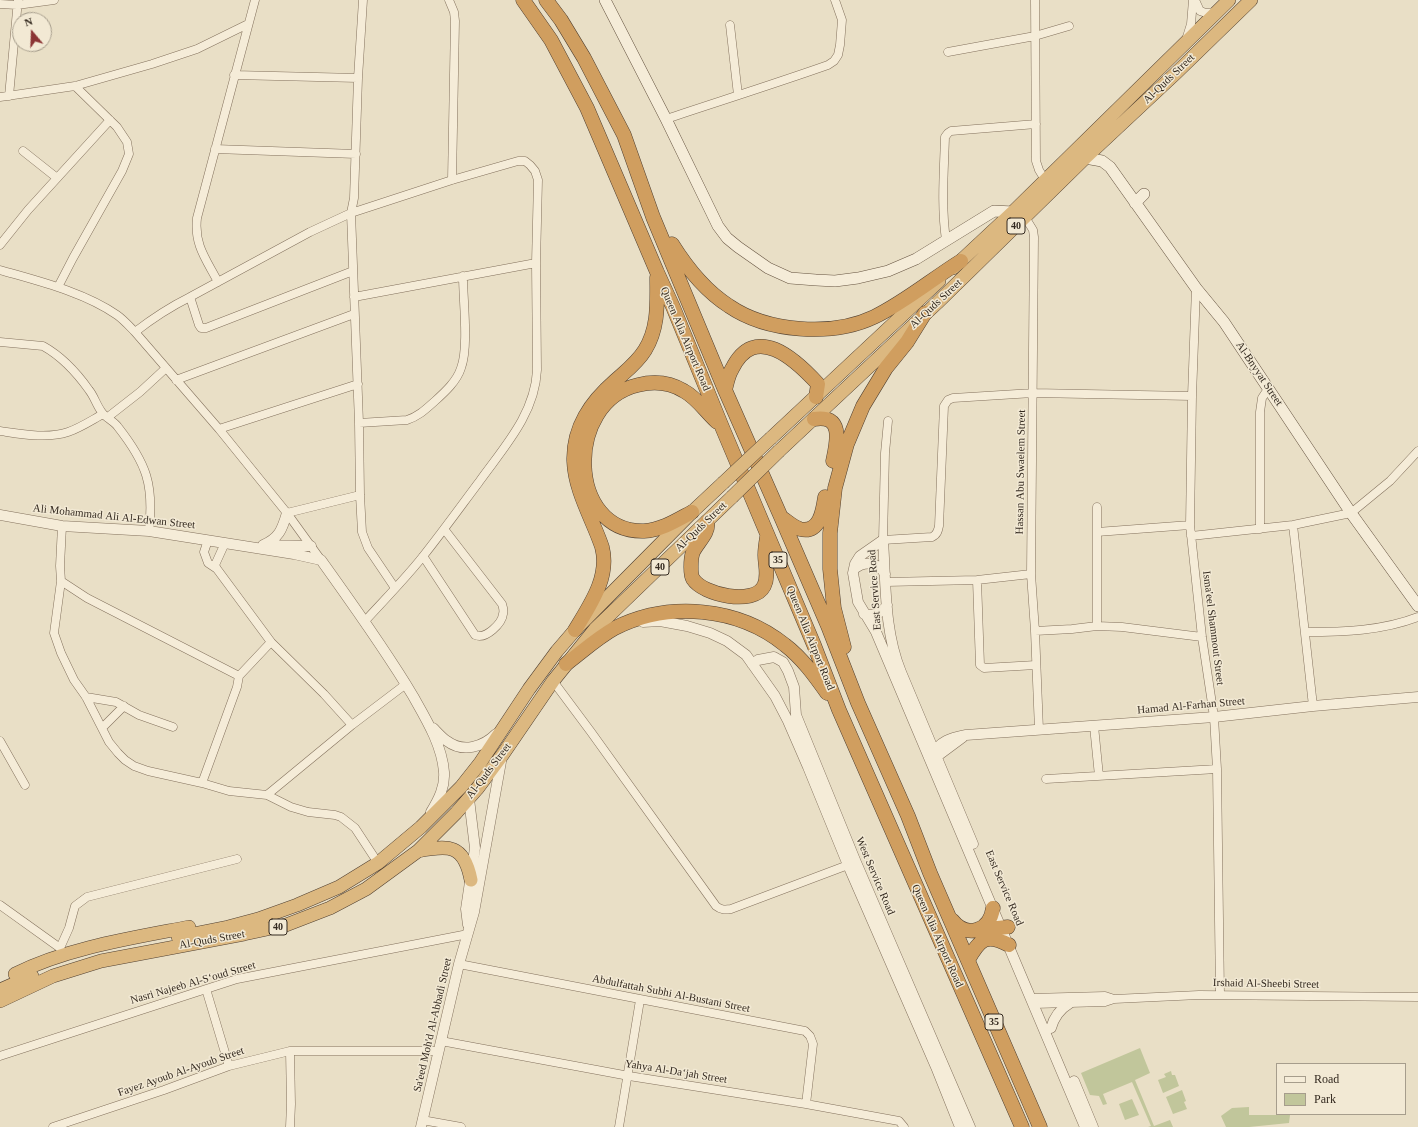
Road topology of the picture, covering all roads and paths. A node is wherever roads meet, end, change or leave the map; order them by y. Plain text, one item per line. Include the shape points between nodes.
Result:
1 (54, 0) edge
2 (254, 0) edge
3 (363, 0) edge
4 (449, 0) edge
5 (522, 0) edge
6 (546, 0) edge
7 (605, 0) edge
8 (835, 0) edge
9 (1035, 0) edge
10 (1194, 0) edge
11 (1229, 0) edge
12 (1251, 0) edge
13 (17, 2) edge
14 (0, 4) edge
15 (1216, 12) junction
16 (248, 24) junction
17 (730, 25) dead end
18 (1069, 26) dead end
19 (1034, 36) junction
20 (1186, 42) junction
21 (948, 52) dead end
22 (234, 75) junction
23 (358, 78) junction
24 (75, 86) junction
25 (738, 94) junction
26 (4, 97) edge
27 (666, 119) junction
28 (110, 120) junction
29 (1036, 124) junction
30 (215, 149) junction
31 (23, 151) dead end
32 (356, 154) junction
33 (1085, 158) junction
34 (57, 178) junction
35 (452, 180) junction
36 (1045, 180) junction
37 (1144, 194) dead end
38 (1135, 203) junction
39 (351, 213) junction
40 (1019, 214) junction
41 (653, 217) junction
42 (946, 240) junction
43 (0, 245) edge
44 (961, 261) junction
45 (536, 263) junction
46 (0, 270) edge
47 (353, 271) junction
48 (657, 272) junction
49 (463, 276) junction
50 (218, 282) junction
51 (58, 287) junction
52 (1196, 288) junction
53 (190, 297) junction
54 (354, 297) junction
55 (925, 313) junction
56 (354, 314) junction
57 (135, 332) junction
58 (0, 342) edge
59 (166, 368) junction
60 (176, 380) junction
61 (358, 384) junction
62 (1268, 389) junction
63 (725, 390) junction
64 (1033, 394) junction
65 (1192, 396) junction
66 (816, 397) junction
67 (105, 415) junction
68 (814, 419) junction
69 (888, 421) dead end
70 (359, 422) junction
71 (722, 427) junction
72 (219, 430) junction
73 (0, 431) edge
74 (1418, 451) edge
75 (360, 495) junction
76 (1097, 507) dead end
77 (692, 512) junction
78 (287, 513) junction
79 (1351, 513) junction
80 (0, 515) edge
81 (781, 517) junction
82 (707, 522) junction
83 (1190, 525) junction
84 (1293, 525) junction
85 (62, 526) junction
86 (444, 529) junction
87 (1260, 529) junction
88 (150, 531) junction
89 (1098, 532) junction
90 (767, 534) junction
91 (1191, 536) junction
92 (208, 540) junction
93 (883, 540) junction
94 (225, 543) junction
95 (262, 545) junction
96 (311, 546) junction
97 (248, 547) junction
98 (423, 556) junction
99 (321, 560) junction
100 (854, 569) junction
101 (217, 570) junction
102 (1031, 574) junction
103 (886, 578) junction
104 (977, 580) junction
105 (60, 581) junction
106 (395, 588) junction
107 (887, 605) junction
108 (1418, 606) edge
109 (864, 614) junction
110 (1418, 617) edge
111 (365, 622) junction
112 (628, 623) junction
113 (1097, 626) junction
114 (575, 630) junction
115 (1036, 631) junction
116 (1305, 632) junction
117 (1202, 636) junction
118 (271, 642) junction
119 (566, 664) junction
120 (752, 664) junction
121 (1036, 665) junction
122 (239, 676) junction
123 (553, 681) junction
124 (406, 684) junction
125 (86, 697) junction
126 (1418, 697) edge
127 (858, 703) junction
128 (124, 706) junction
129 (1313, 706) junction
130 (839, 710) junction
131 (1214, 717) junction
132 (428, 723) junction
133 (352, 725) junction
134 (505, 726) junction
135 (1094, 726) junction
136 (173, 727) dead end
137 (102, 728) junction
138 (1039, 730) junction
139 (0, 741) edge
140 (503, 754) junction
141 (934, 756) junction
142 (813, 769) junction
143 (1217, 769) junction
144 (1099, 776) junction
145 (1046, 779) dead end
146 (202, 782) junction
147 (25, 785) dead end
148 (461, 787) junction
149 (267, 795) junction
150 (469, 798) junction
151 (421, 827) junction
152 (418, 851) junction
153 (237, 859) dead end
154 (378, 863) junction
155 (848, 865) junction
156 (471, 880) junction
157 (322, 894) junction
158 (0, 905) edge
159 (330, 908) junction
160 (993, 908) junction
161 (950, 917) junction
162 (258, 919) junction
163 (1005, 928) junction
164 (978, 930) junction
165 (468, 932) junction
166 (1009, 945) junction
167 (61, 952) junction
168 (968, 960) junction
169 (459, 964) junction
170 (0, 982) edge
171 (206, 989) junction
172 (0, 990) edge
173 (1220, 995) junction
174 (1418, 997) edge
175 (1114, 999) junction
176 (640, 1000) junction
177 (0, 1001) edge
178 (1036, 1001) junction
179 (1070, 1003) junction
180 (1051, 1028) junction
181 (440, 1046) junction
182 (290, 1051) junction
183 (0, 1056) edge
184 (229, 1066) junction
185 (629, 1076) junction
186 (806, 1104) junction
187 (422, 1123) edge
188 (53, 1127) edge
189 (290, 1127) edge
190 (461, 1127) edge
191 (619, 1127) edge
192 (904, 1127) edge
193 (960, 1127) edge
194 (970, 1127) edge
195 (1022, 1127) edge
196 (1040, 1127) edge
197 (1085, 1127) edge
198 (1093, 1127) edge

1 - 13 street
2 - 16 street
3 - 23 street
4 - 35 street via 455,21
5 - 48 highway, Queen Alia Airport Road / 35 via 551,40 587,108
6 - 41 highway, Queen Alia Airport Road / 35 via 584,58 624,135
7 - 27 main road
8 - 25 street via 842,20 840,45 834,61
9 - 19 street
10 - 15 street via 1200,11
10 - 20 street
11 - 15 highway, Al-Quds Street / 40
12 - 33 highway, Al-Quds Street / 40
13 - 14 street
13 - 26 street
15 - 20 highway, Al-Quds Street / 40
16 - 22 street
16 - 24 street via 197,49
17 - 25 street
18 - 19 street
19 - 21 street
19 - 29 street
20 - 36 highway, Al-Quds Street / 40
22 - 23 street
22 - 30 street
23 - 32 street
24 - 26 street
24 - 28 street
25 - 27 street
27 - 42 main road via 718,226 727,238 768,268 790,278 835,281 888,271
28 - 34 street
28 - 51 street via 128,142 128,159
29 - 36 street via 1036,161
29 - 42 street via 951,131 946,134 943,196
30 - 32 street
30 - 50 street via 198,214 196,238
31 - 34 street
32 - 39 street
33 - 38 main road, Al-Bnyyat Street via 1106,163
33 - 40 highway, Al-Quds Street / 40
34 - 43 street
35 - 39 street
35 - 45 street via 518,161 530,164 538,180
36 - 40 highway, Al-Quds Street / 40
37 - 38 main road
38 - 52 main road, Al-Bnyyat Street
39 - 47 street
39 - 50 street via 310,232
40 - 42 main road via 994,211
40 - 44 highway, Al-Quds Street / 40
40 - 55 highway, Al-Quds Street / 40
40 - 64 street, Hassan Abu Swaelem Street via 1033,230 1034,237
41 - 44 highway via 684,264 729,307 755,320 788,328 826,329 846,326 873,317 906,299
41 - 63 highway, Queen Alia Airport Road / 35
44 - 66 highway, Al-Quds Street / 40
45 - 49 street
45 - 86 street via 537,370 530,403 519,426
46 - 51 street
47 - 53 street via 206,328 199,325
47 - 54 street
48 - 71 highway, Queen Alia Airport Road / 35
48 - 114 highway via 657,313 650,340 637,361 593,402 577,433 574,462 576,479 601,542 604,558 600,583
49 - 54 street
49 - 70 street via 465,343 463,361 457,376 445,391 414,418
50 - 53 street
51 - 57 street via 105,307
52 - 62 main road, Al-Bnyyat Street via 1224,322
52 - 65 street, Isma'eel Shammout Street
53 - 57 street via 158,314
54 - 56 street
55 - 68 highway, Al-Quds Street / 40
55 - 127 highway via 863,406 847,444 835,488 831,513 830,569 834,608
56 - 60 street
56 - 61 street
57 - 59 street
58 - 67 street via 43,346 49,349 78,376
59 - 60 street
59 - 67 street via 140,392
60 - 72 street
61 - 70 street
61 - 72 street
62 - 79 main road, Al-Bnyyat Street
62 - 87 street via 1262,398 1260,412
63 - 66 highway via 731,370 737,361 746,352 760,346 784,353 800,365 818,384
63 - 81 highway, Queen Alia Airport Road / 35
64 - 65 street
64 - 93 street via 953,398 945,403 938,531 932,537
64 - 102 street, Hassan Abu Swaelem Street
65 - 83 street, Isma'eel Shammout Street
66 - 77 highway, Al-Quds Street / 40, bridge
67 - 73 street via 58,434
67 - 88 street via 135,450 148,476 152,510
68 - 81 highway via 832,422 838,433 819,522 814,527 800,529
68 - 82 highway, Al-Quds Street / 40, bridge
69 - 93 street
70 - 75 street
71 - 77 highway via 685,391 668,383 657,382 632,386 620,391 604,405 590,428 584,457 584,475 593,500 605,516 626,528 645,531 669,524
71 - 90 highway, Queen Alia Airport Road / 35
72 - 78 street
74 - 79 street via 1390,481
75 - 78 street
75 - 106 street via 364,540
76 - 89 street
77 - 114 highway, Al-Quds Street / 40
78 - 95 street via 283,527 276,536
78 - 96 street
79 - 84 street
79 - 108 main road, Al-Bnyyat Street
80 - 85 street, Ali Mohammad Ali Al-Edwan Street
81 - 127 highway, Queen Alia Airport Road / 35
82 - 90 highway via 707,530 692,557 691,573 698,584 706,589 731,596 748,597 764,587
82 - 119 highway, Al-Quds Street / 40 via 595,629
83 - 89 street
83 - 91 street, Isma'eel Shammout Street
84 - 87 street
84 - 116 street
85 - 88 street, Ali Mohammad Ali Al-Edwan Street
85 - 105 street
86 - 98 street
86 - 98 street via 502,604 503,616 490,633 482,636 475,634
87 - 91 street
88 - 92 street, Ali Mohammad Ali Al-Edwan Street
89 - 113 street
90 - 130 highway, Queen Alia Airport Road / 35
91 - 117 street, Isma'eel Shammout Street
92 - 94 street, Ali Mohammad Ali Al-Edwan Street
92 - 101 street via 204,556
93 - 100 street, East Service Road via 860,556
93 - 103 street, East Service Road
94 - 97 street, Ali Mohammad Ali Al-Edwan Street
94 - 101 street via 215,565
95 - 96 street, Ali Mohammad Ali Al-Edwan Street
95 - 97 street, Ali Mohammad Ali Al-Edwan Street
96 - 99 street
97 - 99 street, Ali Mohammad Ali Al-Edwan Street
98 - 106 street
99 - 111 street
100 - 103 street via 863,564 874,564
100 - 109 street, East Service Road via 858,602
101 - 118 street
102 - 104 street
102 - 115 street, Hassan Abu Swaelem Street
103 - 104 street
103 - 107 street, East Service Road
104 - 121 street via 980,665 984,668
105 - 122 street via 87,598
105 - 125 street via 54,633 74,680
106 - 111 street
107 - 109 street via 877,614
107 - 141 street, East Service Road via 897,663
109 - 141 street, East Service Road via 876,632
110 - 116 street via 1386,627 1340,632
111 - 124 street
112 - 119 highway via 603,635
112 - 120 street, West Service Road via 660,622 701,630 736,647
112 - 130 highway via 665,612 688,611 718,614 754,625 786,646 817,680
113 - 115 street
113 - 117 street
114 - 134 highway, Al-Quds Street / 40
115 - 121 street, Hassan Abu Swaelem Street
116 - 129 street
117 - 131 street, Isma'eel Shammout Street
118 - 122 street
118 - 133 street
119 - 123 highway, Al-Quds Street / 40
120 - 142 street, West Service Road via 779,704
120 - 142 street, West Service Road via 774,657 786,666 794,687 796,715
121 - 138 street, Hassan Abu Swaelem Street
122 - 146 street
123 - 140 highway, Al-Quds Street / 40
123 - 155 street via 719,908 731,909
124 - 132 street
124 - 133 street
125 - 128 street via 116,702
125 - 137 street
126 - 129 street, Hamad Al-Farhan Street
127 - 161 highway, Queen Alia Airport Road / 35
128 - 136 street via 139,715
128 - 137 street
129 - 131 street, Hamad Al-Farhan Street
130 - 195 highway, Queen Alia Airport Road / 35
131 - 135 street, Hamad Al-Farhan Street
131 - 143 street, Isma'eel Shammout Street
132 - 134 street via 448,742 463,748 483,744
132 - 151 street via 441,757 444,778 440,797
133 - 149 street
134 - 148 highway, Al-Quds Street / 40
135 - 138 street, Hamad Al-Farhan Street
135 - 144 street
137 - 146 street via 118,753 134,766
138 - 141 street, Hamad Al-Farhan Street via 966,735
139 - 147 street
140 - 150 highway, Al-Quds Street / 40
140 - 165 street, Sa'eed Moh'd Al-Abbadi Street
141 - 160 street, East Service Road
141 - 163 street, East Service Road
142 - 155 street, West Service Road
142 - 194 street, West Service Road
143 - 144 street
143 - 173 street, Isma'eel Shammout Street
144 - 145 street
146 - 149 street via 229,791
148 - 150 highway
148 - 151 highway, Al-Quds Street / 40
149 - 154 street via 308,812 335,815 344,819 355,828
150 - 152 highway, Al-Quds Street / 40 via 443,828
150 - 156 street, Sa'eed Moh'd Al-Abbadi Street via 475,848
151 - 154 highway, Al-Quds Street / 40
152 - 156 highway via 442,847 456,851 466,862
152 - 159 highway, Al-Quds Street / 40 via 366,889
153 - 167 street via 87,897 75,906
154 - 157 highway, Al-Quds Street / 40 via 339,887
155 - 193 street, West Service Road
156 - 165 street, Sa'eed Moh'd Al-Abbadi Street via 466,909
157 - 159 highway via 322,903
157 - 162 highway, Al-Quds Street / 40
158 - 167 street
159 - 177 highway, Al-Quds Street / 40 via 269,929 101,961 69,970
160 - 163 street, East Service Road
160 - 164 highway via 989,921
161 - 164 highway via 959,928 968,931
161 - 168 highway, Queen Alia Airport Road / 35
162 - 167 highway via 242,917 212,922
162 - 172 highway, Al-Quds Street / 40 via 68,962
163 - 164 highway
163 - 166 street, East Service Road
163 - 178 street, East Service Road
165 - 169 street, Sa'eed Moh'd Al-Abbadi Street
165 - 171 street, Nasri Najeeb Al-S‘oud Street via 249,977
166 - 168 highway via 997,939 985,940 976,946
166 - 178 street, East Service Road
167 - 170 highway
168 - 196 highway, Queen Alia Airport Road / 35
169 - 176 street, Abdulfattah Subhi Al-Bustani Street
169 - 181 street, Sa'eed Moh'd Al-Abbadi Street
171 - 183 street, Nasri Najeeb Al-S‘oud Street
171 - 184 street
173 - 174 street, Irshaid Al-Sheebi Street
173 - 175 street, Irshaid Al-Sheebi Street
175 - 178 street, Irshaid Al-Sheebi Street via 1105,996
175 - 179 street, Irshaid Al-Sheebi Street via 1106,1002
176 - 185 street
176 - 186 street, Abdulfattah Subhi Al-Bustani Street via 805,1031 813,1044
178 - 179 street, Irshaid Al-Sheebi Street
178 - 180 street, East Service Road
178 - 197 street, East Service Road
179 - 180 street via 1059,1012
180 - 198 street, East Service Road
181 - 182 street, Fayez Ayoub Al-Ayoub Street
181 - 185 street, Yahya Al-Da‘jah Street
181 - 187 street, Sa'eed Moh'd Al-Abbadi Street
182 - 184 street, Fayez Ayoub Al-Ayoub Street
182 - 189 street
184 - 188 street, Fayez Ayoub Al-Ayoub Street
185 - 186 street, Yahya Al-Da‘jah Street
185 - 191 street
186 - 192 street, Yahya Al-Da‘jah Street via 899,1121
187 - 190 street

